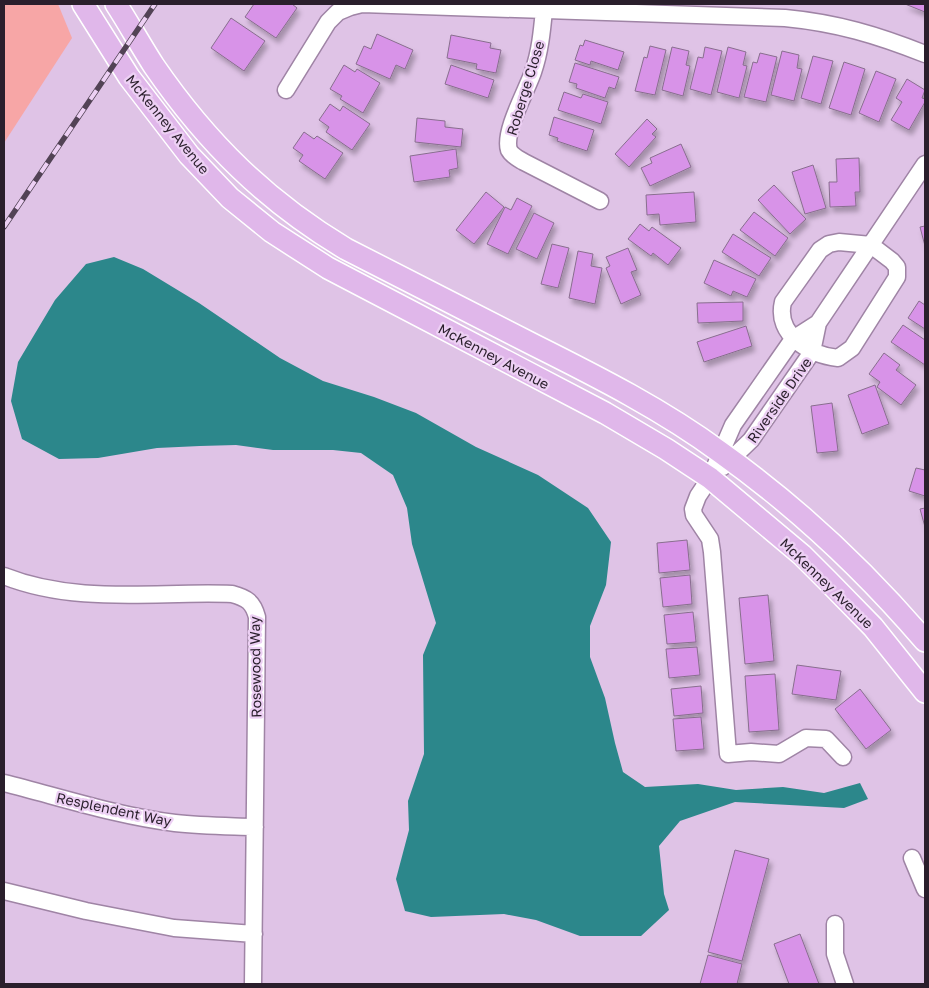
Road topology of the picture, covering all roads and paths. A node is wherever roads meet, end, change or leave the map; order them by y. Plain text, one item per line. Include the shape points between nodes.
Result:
1 (83, 4) edge
2 (116, 4) edge
3 (544, 10) junction
4 (925, 54) edge
5 (286, 90) dead end
6 (925, 164) edge
7 (600, 201) dead end
8 (871, 245) junction
9 (818, 323) junction
10 (793, 339) junction
11 (812, 352) junction
12 (726, 456) junction
13 (710, 478) junction
14 (4, 576) edge
15 (925, 641) edge
16 (925, 692) edge
17 (843, 757) dead end
18 (4, 783) edge
19 (255, 827) junction
20 (912, 858) dead end
21 (925, 889) edge
22 (4, 891) edge
23 (835, 924) dead end
24 (254, 934) junction
25 (253, 984) edge
26 (845, 984) edge

1 - 13 main road, McKenney Avenue via 129,77 189,155 230,198 272,232 328,268 605,413
2 - 12 main road, McKenney Avenue via 154,65 208,137 248,178 313,230 606,381
3 - 4 street via 806,20 848,27
3 - 5 street via 350,6 328,22
3 - 7 street, Roberge Close via 537,59 512,123 510,150 524,162
6 - 8 street, Riverside Drive
8 - 9 street, Riverside Drive
8 - 10 street, Riverside Drive via 839,242 820,250 783,302 783,321
8 - 11 street, Riverside Drive via 896,267 897,277 893,286 844,355 838,358
9 - 10 street, Riverside Drive
9 - 11 street, Riverside Drive
10 - 11 street, Riverside Drive
10 - 12 street, Riverside Drive via 733,425
11 - 12 street, Riverside Drive via 751,440
12 - 13 street, Riverside Drive
12 - 15 main road, McKenney Avenue via 858,568
13 - 16 main road, McKenney Avenue via 828,580 873,627
13 - 17 street, Riverside Drive via 693,509 696,520 710,539 712,552 728,754 779,754 806,738 826,739
14 - 19 street, Rosewood Way via 35,587 67,592 232,594 249,600 257,617
18 - 19 street, Resplendent Way via 153,819
19 - 24 street, Rosewood Way
20 - 21 street
22 - 24 street via 174,928
23 - 26 street via 835,954
24 - 25 street, Rosewood Way

